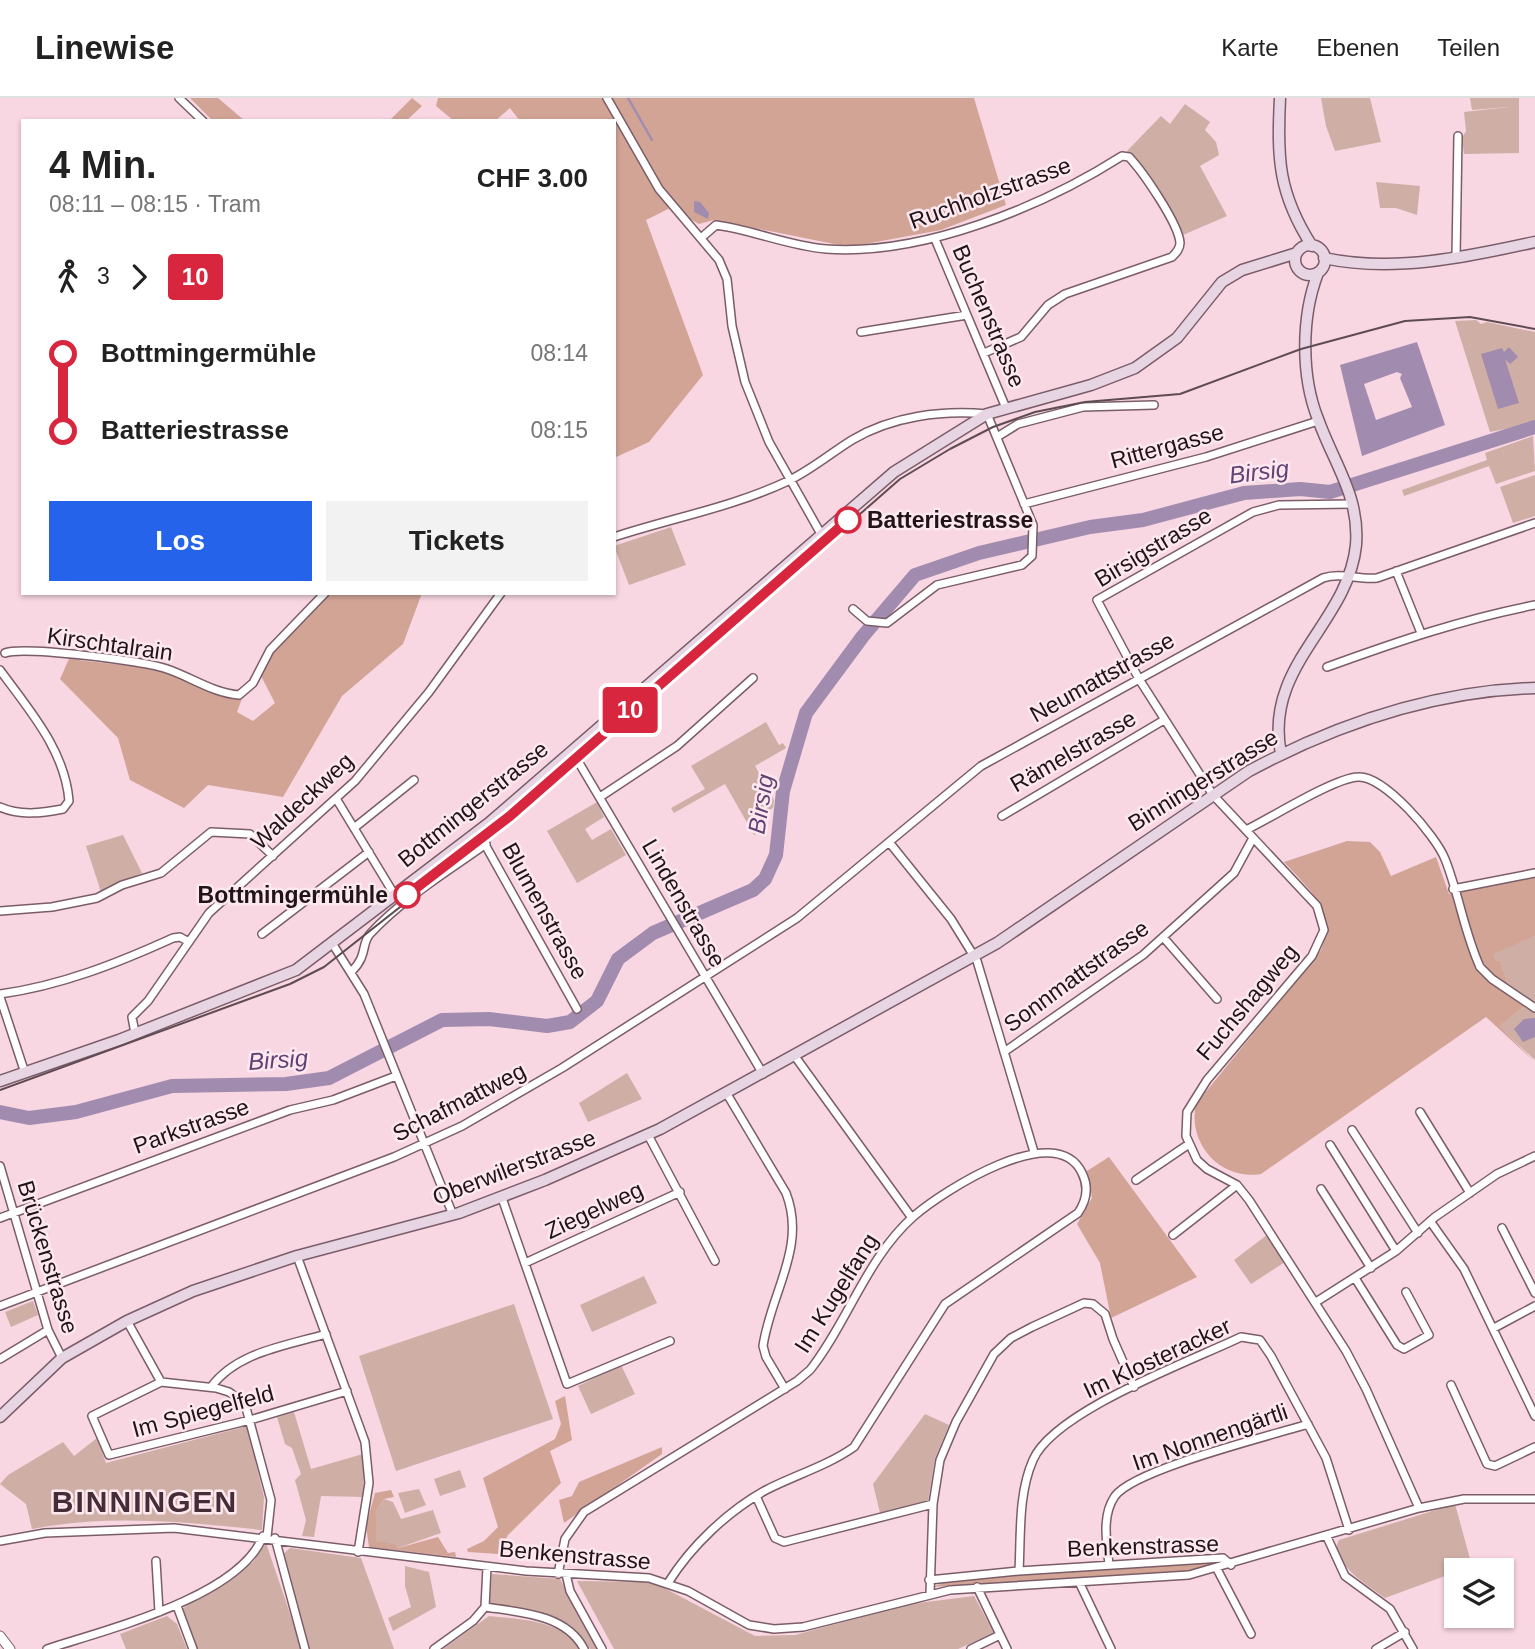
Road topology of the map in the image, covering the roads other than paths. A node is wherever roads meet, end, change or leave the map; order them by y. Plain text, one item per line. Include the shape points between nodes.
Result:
1 (179, 98) edge
2 (607, 98) edge
3 (1280, 98) edge
4 (201, 119) edge
5 (1458, 136) dead end
6 (701, 238) junction
7 (935, 239) junction
8 (1535, 242) edge
9 (1303, 249) junction
10 (1456, 257) junction
11 (1254, 265) junction
12 (1322, 266) junction
13 (1300, 270) junction
14 (1310, 296) junction
15 (967, 315) junction
16 (861, 332) dead end
17 (984, 353) junction
18 (1154, 405) dead end
19 (1006, 408) junction
20 (987, 414) junction
21 (1318, 421) junction
22 (997, 437) junction
23 (790, 480) junction
24 (1352, 499) junction
25 (1024, 504) junction
26 (1535, 523) edge
27 (821, 534) junction
28 (616, 536) edge
29 (1396, 571) junction
30 (1349, 577) junction
31 (323, 595) edge
32 (500, 595) edge
33 (1535, 605) edge
34 (853, 609) dead end
35 (1421, 633) junction
36 (2, 650) edge
37 (1327, 667) dead end
38 (0, 669) edge
39 (753, 678) dead end
40 (1139, 679) junction
41 (1535, 688) edge
42 (1164, 720) junction
43 (572, 751) junction
44 (1281, 754) junction
45 (414, 780) dead end
46 (1213, 795) junction
47 (600, 797) junction
48 (337, 800) junction
49 (0, 807) edge
50 (1002, 816) dead end
51 (354, 828) junction
52 (1246, 830) junction
53 (478, 832) junction
54 (1253, 838) junction
55 (889, 842) junction
56 (486, 844) junction
57 (369, 852) junction
58 (273, 856) junction
59 (1535, 873) edge
60 (1453, 889) junction
61 (394, 894) junction
62 (0, 911) edge
63 (262, 934) dead end
64 (1163, 937) junction
65 (188, 942) junction
66 (332, 943) junction
67 (997, 943) joint
68 (974, 956) junction
69 (352, 971) junction
70 (705, 977) junction
71 (0, 995) edge
72 (1217, 999) dead end
73 (1535, 1008) edge
74 (578, 1009) dead end
75 (135, 1033) junction
76 (1004, 1052) junction
77 (794, 1055) junction
78 (25, 1073) junction
79 (763, 1074) junction
80 (396, 1076) junction
81 (0, 1081) edge
82 (727, 1094) junction
83 (1420, 1112) dead end
84 (1352, 1130) dead end
85 (648, 1135) junction
86 (423, 1144) junction
87 (1189, 1144) junction
88 (1329, 1145) dead end
89 (1034, 1152) junction
90 (1535, 1156) edge
91 (0, 1166) edge
92 (1136, 1180) dead end
93 (1237, 1185) junction
94 (1321, 1189) dead end
95 (680, 1192) junction
96 (1470, 1193) junction
97 (502, 1198) junction
98 (14, 1213) junction
99 (453, 1215) junction
100 (0, 1218) edge
101 (912, 1218) junction
102 (1430, 1221) junction
103 (1502, 1228) dead end
104 (1418, 1234) junction
105 (1173, 1235) dead end
106 (1396, 1251) junction
107 (297, 1256) junction
108 (715, 1261) dead end
109 (525, 1263) junction
110 (1371, 1268) junction
111 (1355, 1278) junction
112 (1406, 1292) dead end
113 (38, 1293) junction
114 (1535, 1293) edge
115 (1316, 1302) junction
116 (0, 1306) edge
117 (1535, 1306) edge
118 (127, 1321) junction
119 (1494, 1328) junction
120 (48, 1330) junction
121 (326, 1334) junction
122 (670, 1341) dead end
123 (62, 1358) junction
124 (0, 1359) edge
125 (161, 1382) junction
126 (1451, 1385) dead end
127 (211, 1387) junction
128 (1134, 1387) junction
129 (785, 1389) junction
130 (348, 1392) junction
131 (1535, 1416) edge
132 (0, 1417) edge
133 (250, 1420) junction
134 (1308, 1424) junction
135 (1535, 1447) edge
136 (756, 1496) junction
137 (1535, 1499) edge
138 (933, 1504) junction
139 (1419, 1508) junction
140 (1349, 1530) junction
141 (268, 1537) junction
142 (1327, 1537) junction
143 (0, 1541) edge
144 (358, 1552) junction
145 (156, 1561) dead end
146 (1109, 1565) junction
147 (1231, 1565) junction
148 (487, 1567) junction
149 (1217, 1569) junction
150 (1019, 1571) junction
151 (562, 1574) junction
152 (929, 1580) junction
153 (668, 1583) junction
154 (1080, 1584) junction
155 (977, 1587) junction
156 (930, 1594) junction
157 (177, 1606) junction
158 (485, 1608) junction
159 (159, 1612) junction
160 (1405, 1632) junction
161 (1251, 1634) dead end
162 (1000, 1635) junction
163 (0, 1636) edge
164 (9, 1649) edge
165 (47, 1649) edge
166 (192, 1649) edge
167 (305, 1649) edge
168 (434, 1649) edge
169 (584, 1649) edge
170 (602, 1649) edge
171 (971, 1649) edge
172 (1007, 1649) edge
173 (1111, 1649) edge
174 (1376, 1649) edge
175 (1413, 1649) edge

1 - 4 street
2 - 6 street via 659,189
3 - 9 main road via 1279,168
5 - 10 street
6 - 7 street, Ruchholzstrasse via 716,225 823,248 872,250
6 - 23 street via 727,279 745,382
7 - 15 street, Buchenstrasse
7 - 17 street, Ruchholzstrasse via 1079,184 1122,156 1129,157 1159,197 1180,242 1172,257 1065,294 1048,305 1021,337
8 - 10 main road
9 - 11 main road, Bottmingerstrasse
9 - 12 main road via 1320,250
9 - 13 main road
10 - 12 main road
11 - 13 main road
11 - 19 main road, Bottmingerstrasse via 1222,282 1177,338 1136,368
12 - 13 main road
12 - 14 main road
13 - 14 main road
14 - 21 main road via 1306,366
15 - 16 street
15 - 17 street, Buchenstrasse
17 - 19 street, Buchenstrasse
18 - 22 street via 1083,407 1018,424
19 - 20 main road, Bottmingerstrasse
20 - 22 street
20 - 23 street via 954,411 895,422
20 - 27 main road, Bottmingerstrasse via 894,471
21 - 24 main road
21 - 25 street, Rittergasse via 1206,457
22 - 25 street
23 - 27 street
23 - 28 street
24 - 30 main road via 1356,544
24 - 40 street, Birsigstrasse via 1279,505 1253,512 1101,595 1098,606
25 - 34 street via 1034,549 1022,565 937,585 887,623 867,621
26 - 29 street, Neumattstrasse
27 - 43 main road, Bottmingerstrasse
29 - 30 street, Neumattstrasse via 1377,578
29 - 35 street
30 - 40 street, Neumattstrasse via 1335,574 1323,578
30 - 44 main road via 1299,658 1283,695 1278,721
31 - 36 street, Kirschtalrain via 270,650 253,683 239,695 226,694 166,668
32 - 48 street, Waldeckweg via 429,692
33 - 35 street
35 - 37 street
36 - 38 street
38 - 49 street via 47,735 63,770 69,801 63,809 43,812 12,812
39 - 47 street via 677,746
40 - 42 street, Birsigstrasse
40 - 55 street, Neumattstrasse via 978,768
41 - 44 main road, Binningerstrasse via 1474,692 1396,708
42 - 46 street, Fuchshagweg
42 - 50 street, Rämelstrasse
43 - 47 street, Lindenstrasse
43 - 53 main road, Bottmingerstrasse
44 - 46 main road, Binningerstrasse
45 - 51 street
46 - 52 street, Fuchshagweg
46 - 67 main road, Binningerstrasse
47 - 70 street, Lindenstrasse
48 - 51 street
48 - 58 street, Waldeckweg
51 - 57 street
52 - 54 street, Fuchshagweg
52 - 60 street via 1340,783 1357,777 1374,779 1439,847
53 - 56 street, Blumenstrasse
53 - 61 main road, Bottmingerstrasse
54 - 64 street, Sonnmattstrasse via 1234,873
54 - 87 street, Fuchshagweg via 1317,906 1324,930 1311,956 1191,1102 1185,1127
55 - 68 street via 944,909
55 - 70 street, Schafmattweg via 823,899
56 - 69 street, Bottmingerstrasse via 390,915 367,937 363,960
56 - 74 street, Blumenstrasse
57 - 61 street
57 - 63 street
58 - 62 street via 250,834 211,832 161,873 97,898
58 - 65 street, Waldeckweg via 209,913
59 - 60 street
60 - 73 street via 1480,967
61 - 66 main road, Bottmingerstrasse
64 - 72 street
64 - 76 street, Sonnmattstrasse
65 - 71 street via 173,938 101,969
65 - 75 street, Waldeckweg via 132,1017
66 - 69 street
66 - 75 main road, Bottmingerstrasse via 286,975
67 - 68 main road, Oberwilerstrasse
68 - 76 street
68 - 77 main road, Oberwilerstrasse
69 - 80 street
70 - 79 street, Lindenstrasse
70 - 86 street, Schafmattweg via 523,1093
71 - 78 street
75 - 78 main road, Bottmingerstrasse
76 - 89 street
77 - 79 main road, Oberwilerstrasse
77 - 101 street
78 - 81 main road, Bottmingerstrasse
79 - 82 main road, Oberwilerstrasse
80 - 86 street
80 - 98 street, Parkstrasse via 333,1100 290,1110
82 - 85 main road, Oberwilerstrasse
82 - 129 street via 792,1211 794,1237 763,1346
83 - 96 street
84 - 104 street
85 - 95 street
85 - 97 main road, Oberwilerstrasse
86 - 99 street
86 - 113 street, Schafmattweg
87 - 92 street
87 - 93 street via 1207,1169
88 - 106 street
89 - 101 street, Im Kugelfang via 950,1189
89 - 136 street via 1063,1156 1078,1165 1086,1182 1078,1213 945,1304 854,1447
90 - 96 street
91 - 98 street, Brückenstrasse
93 - 105 street
93 - 115 street
94 - 110 street
95 - 108 street
95 - 109 street, Ziegelweg
96 - 102 street
97 - 99 main road, Oberwilerstrasse
97 - 109 street, Ziegelweg
98 - 100 street, Parkstrasse
98 - 113 street, Brückenstrasse
99 - 107 main road, Oberwilerstrasse
101 - 129 street, Im Kugelfang via 890,1241 819,1358
102 - 104 street
102 - 119 street via 1464,1269
103 - 114 street
104 - 106 street
106 - 110 street
107 - 118 main road, Oberwilerstrasse via 203,1288
107 - 121 street
109 - 122 street, Ziegelweg via 567,1384
110 - 111 street
111 - 112 street via 1404,1349 1429,1335
111 - 115 street
113 - 116 street, Schafmattweg
113 - 120 street, Brückenstrasse
115 - 139 street via 1366,1388
117 - 119 street
118 - 123 main road, Oberwilerstrasse
118 - 125 street
119 - 131 street
120 - 123 street, Brückenstrasse
120 - 124 street
121 - 127 street via 243,1359 222,1372
121 - 130 street
123 - 132 main road, Oberwilerstrasse
125 - 127 street
125 - 133 street, Im Spiegelfeld via 92,1416 109,1455
126 - 135 street via 1487,1464 1495,1466
127 - 133 street via 239,1398
128 - 134 street, Im Klosteracker via 1241,1337 1254,1337 1265,1346
128 - 138 street via 1105,1314 1093,1304 1084,1303 1011,1338 991,1359 956,1422 940,1460
128 - 150 street, Im Klosteracker via 1065,1423 1036,1453 1024,1485
129 - 151 street, Im Kugelfang via 584,1512 565,1539
130 - 133 street, Im Spiegelfeld
130 - 144 street via 365,1442 369,1483
133 - 141 street via 271,1500
134 - 140 street, Im Klosteracker via 1331,1468
134 - 146 street, Im Nonnengärtli via 1172,1467 1125,1487 1109,1508
136 - 138 street via 775,1538 784,1542
136 - 153 street via 717,1527
137 - 139 street, Benkenstrasse via 1464,1499
138 - 152 street
139 - 140 street, Benkenstrasse
140 - 142 street, Benkenstrasse
141 - 143 street, Benkenstrasse via 174,1528 45,1533
141 - 144 street, Benkenstrasse
141 - 157 street via 252,1558
141 - 167 street
142 - 147 street, Benkenstrasse
142 - 160 street via 1345,1576 1390,1609
144 - 148 street, Benkenstrasse
145 - 159 street
146 - 147 street, Benkenstrasse via 1223,1558
146 - 150 street, Benkenstrasse
147 - 149 street, Benkenstrasse
148 - 151 street, Benkenstrasse
148 - 158 street
149 - 154 street, Benkenstrasse
149 - 161 street, Benkenstrasse
150 - 152 street, Benkenstrasse
151 - 153 street, Benkenstrasse via 624,1575
151 - 170 street
152 - 156 street
153 - 156 street, Benkenstrasse via 749,1625 774,1629 803,1628
154 - 155 street, Benkenstrasse
154 - 173 street
155 - 156 street, Benkenstrasse
155 - 162 street
157 - 159 street
157 - 166 street
158 - 168 street
158 - 169 street via 541,1616 570,1631
159 - 165 street
160 - 174 street
160 - 175 street
162 - 171 street
162 - 172 street
163 - 164 street

